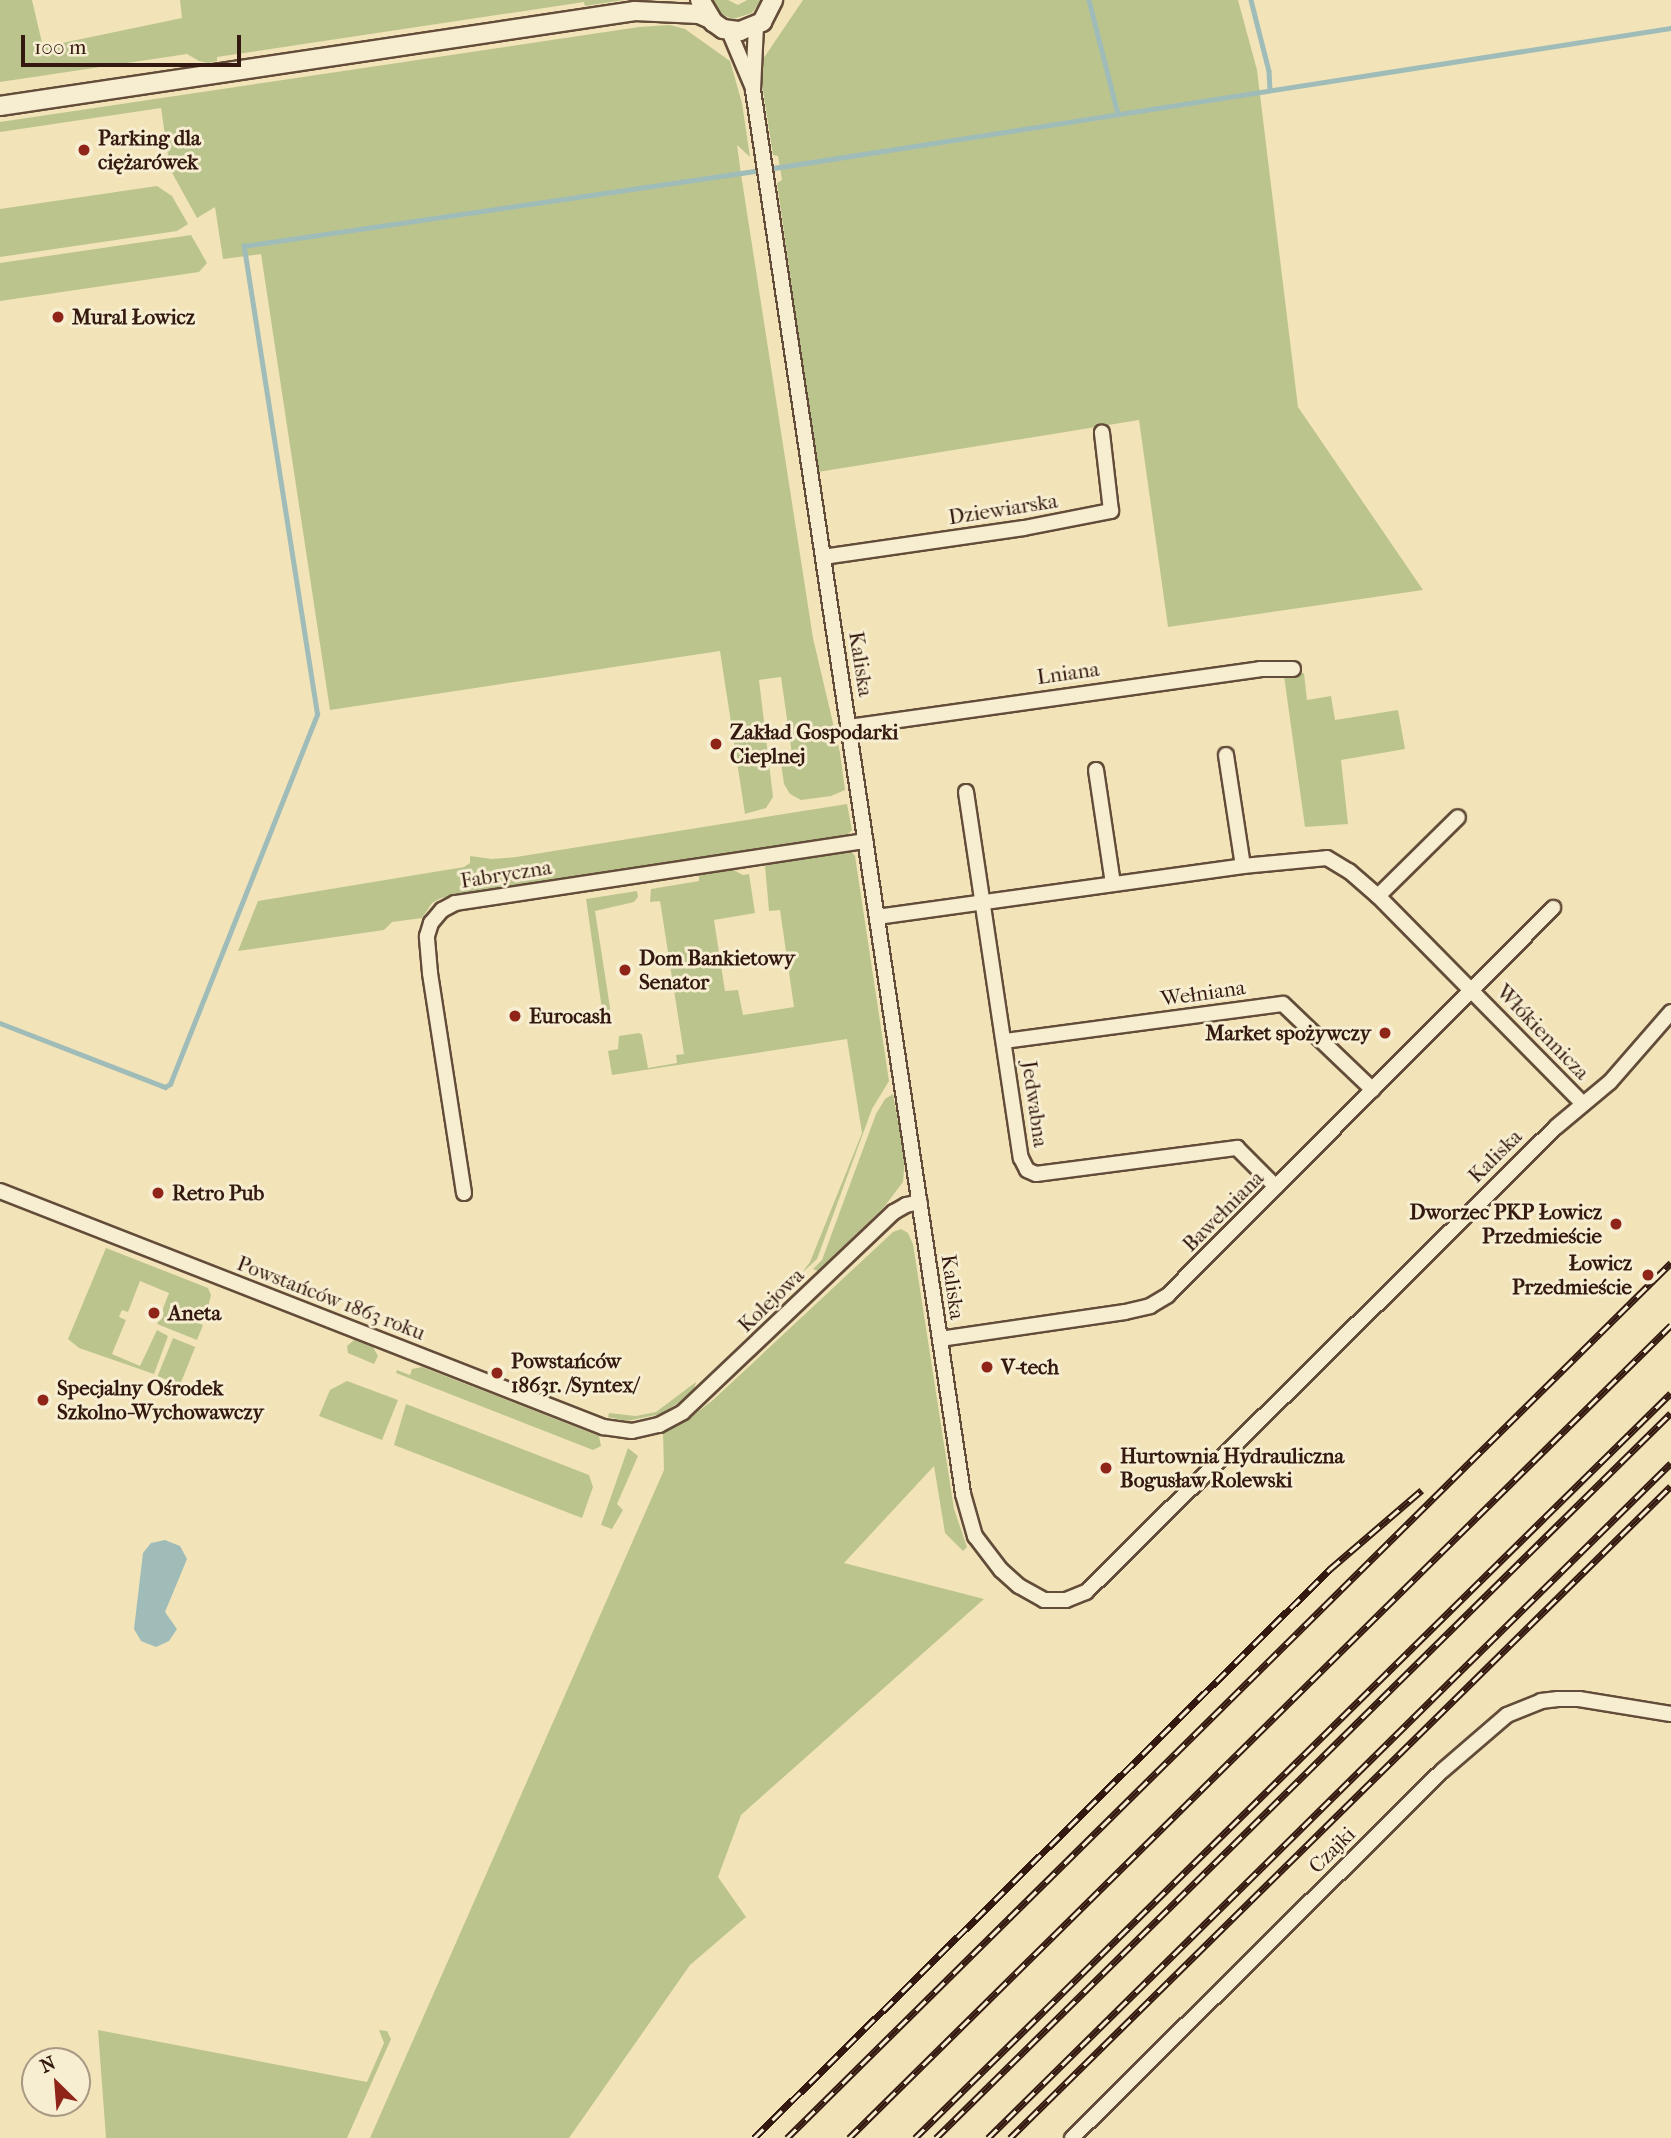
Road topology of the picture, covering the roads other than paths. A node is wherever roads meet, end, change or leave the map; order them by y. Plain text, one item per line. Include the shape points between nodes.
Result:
1 (664, 0) edge
2 (700, 0) edge
3 (774, 0) edge
4 (635, 11) junction
5 (708, 18) junction
6 (756, 26) junction
7 (729, 31) junction
8 (753, 90) junction
9 (0, 106) edge
10 (1102, 433) dead end
11 (823, 557) junction
12 (1293, 669) dead end
13 (849, 727) junction
14 (1226, 755) dead end
15 (1096, 770) dead end
16 (966, 792) dead end
17 (1458, 817) dead end
18 (866, 841) junction
19 (1243, 866) junction
20 (1112, 884) junction
21 (1378, 896) junction
22 (982, 902) junction
23 (1553, 908) dead end
24 (877, 917) junction
25 (1472, 990) junction
26 (1671, 1012) edge
27 (1005, 1041) junction
28 (1373, 1090) junction
29 (1583, 1104) junction
30 (1276, 1187) junction
31 (0, 1191) edge
32 (464, 1193) dead end
33 (919, 1202) junction
34 (940, 1339) junction
35 (649, 1428) joint
36 (1671, 1714) edge
37 (1072, 2138) edge

1 - 4 street
2 - 5 street
3 - 6 street
4 - 5 street
4 - 9 street
5 - 7 street
6 - 7 street
6 - 8 street, Kaliska
7 - 8 street, Kaliska
8 - 11 street, Kaliska
10 - 11 street, Dziewiarska via 1111,511
11 - 13 street, Kaliska
12 - 13 street, Lniana via 1260,669
13 - 18 street, Kaliska
14 - 19 street
15 - 20 street
16 - 22 street
17 - 21 street
18 - 24 street, Kaliska
18 - 32 street, Fabryczna via 455,903 442,910 427,936
19 - 20 street, Włókiennicza
19 - 21 street, Włókiennicza via 1327,858
20 - 22 street, Włókiennicza
21 - 25 street, Włókiennicza
22 - 24 street, Włókiennicza
22 - 27 street, Jedwabna
23 - 25 street, Włókiennicza
24 - 33 street, Kaliska
25 - 28 street, Bawełniana
25 - 29 street, Włókiennicza
26 - 29 street, Kaliska via 1610,1082
27 - 28 street, Wełniana via 1283,1004
27 - 30 street, Jedwabna via 1021,1158 1027,1170 1036,1174 1237,1148
28 - 30 street, Bawełniana
29 - 34 street, Kaliska via 1076,1597 1059,1601 1035,1596 1001,1570 975,1536 967,1516
30 - 34 street, Bawełniana via 1168,1295 1150,1306
31 - 35 street, Powstańców 1863 roku via 603,1427
33 - 34 street, Kaliska
33 - 35 street, Kolejowa via 894,1212 683,1412
36 - 37 street, Czajki via 1558,1699 1507,1715 1442,1771

